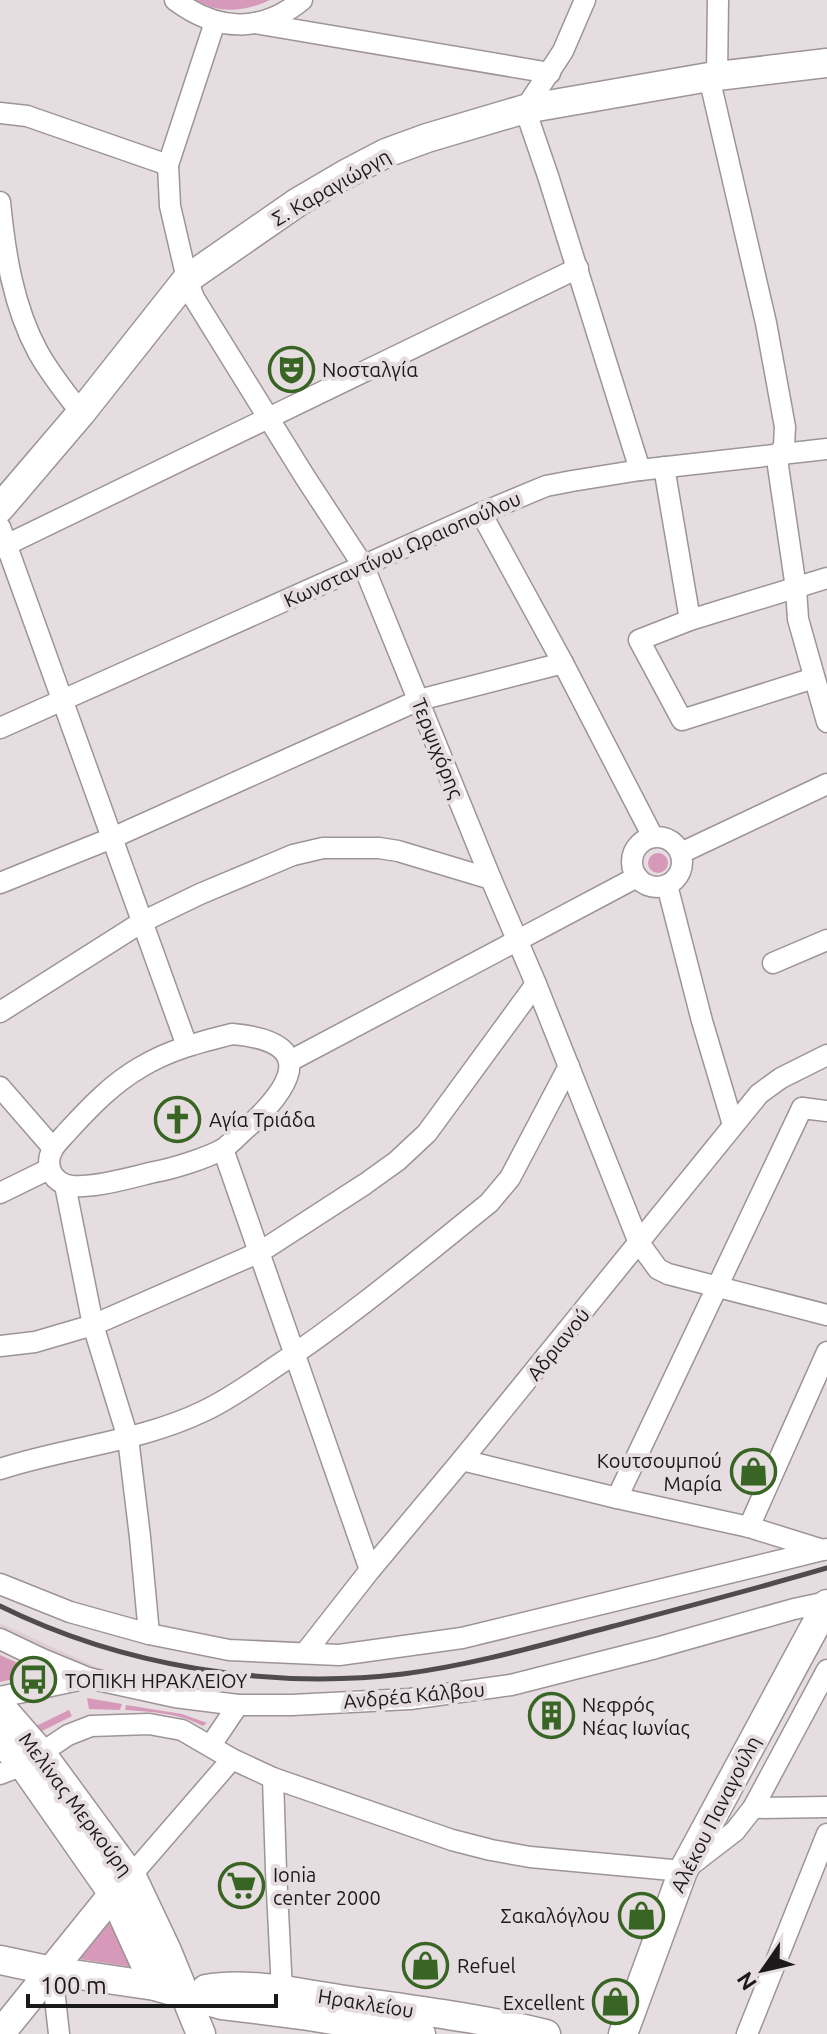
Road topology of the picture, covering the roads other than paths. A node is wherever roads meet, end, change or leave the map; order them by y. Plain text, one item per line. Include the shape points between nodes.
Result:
1 (175, 0) edge
2 (302, 0) edge
3 (585, 0) edge
4 (718, 0) edge
5 (215, 22) junction
6 (255, 23) junction
7 (827, 63) edge
8 (550, 73) junction
9 (713, 76) junction
10 (525, 109) junction
11 (0, 113) edge
12 (168, 165) junction
13 (0, 202) edge
14 (578, 268) junction
15 (187, 279) junction
16 (81, 413) junction
17 (268, 417) junction
18 (827, 449) edge
19 (779, 454) junction
20 (664, 467) junction
21 (640, 470) junction
22 (0, 508) edge
23 (481, 513) junction
24 (2, 540) edge
25 (364, 567) junction
26 (827, 578) edge
27 (796, 588) junction
28 (690, 620) junction
29 (563, 663) junction
30 (814, 678) junction
31 (62, 699) junction
32 (419, 700) junction
33 (827, 722) edge
34 (0, 728) edge
35 (827, 784) edge
36 (653, 837) junction
37 (112, 838) junction
38 (681, 853) junction
39 (637, 877) junction
40 (491, 879) junction
41 (0, 883) edge
42 (667, 885) junction
43 (142, 922) junction
44 (518, 940) junction
45 (827, 940) edge
46 (773, 963) dead end
47 (536, 984) junction
48 (0, 1012) edge
49 (187, 1046) junction
50 (827, 1055) edge
51 (290, 1061) junction
52 (569, 1066) junction
53 (781, 1078) junction
54 (0, 1087) edge
55 (802, 1108) junction
56 (827, 1111) edge
57 (733, 1125) junction
58 (53, 1148) junction
59 (223, 1149) junction
60 (49, 1169) junction
61 (65, 1185) junction
62 (0, 1193) edge
63 (639, 1243) junction
64 (260, 1252) junction
65 (716, 1288) junction
66 (827, 1315) edge
67 (93, 1325) junction
68 (0, 1346) edge
69 (827, 1352) edge
70 (295, 1354) junction
71 (128, 1438) junction
72 (462, 1460) junction
73 (0, 1469) edge
74 (617, 1498) junction
75 (749, 1527) junction
76 (826, 1549) edge
77 (370, 1570) junction
78 (0, 1584) edge
79 (827, 1603) edge
80 (149, 1634) junction
81 (0, 1639) edge
82 (305, 1653) junction
83 (827, 1670) edge
84 (88, 1678) junction
85 (0, 1697) edge
86 (238, 1705) junction
87 (0, 1706) edge
88 (0, 1740) edge
89 (211, 1745) junction
90 (232, 1759) junction
91 (21, 1764) edge
92 (273, 1778) junction
93 (827, 1807) edge
94 (753, 1808) junction
95 (827, 1834) edge
96 (683, 1871) junction
97 (122, 1885) junction
98 (0, 1960) edge
99 (52, 1971) junction
100 (155, 1986) junction
101 (282, 1991) junction
102 (185, 1994) junction
103 (406, 2033) edge
104 (0, 2034) edge
105 (59, 2034) edge
106 (201, 2034) edge
107 (546, 2034) edge
108 (623, 2034) edge
109 (747, 2034) edge

1 - 5 street
2 - 6 street via 279,16
3 - 8 street
4 - 9 street
5 - 6 street
5 - 12 street
6 - 8 street
7 - 9 street, Σ. Καραγιώργη
8 - 10 street
9 - 10 street, Σ. Καραγιώργη
9 - 19 street via 785,427
10 - 14 street
10 - 15 street, Σ. Καραγιώργη via 386,153 298,202
11 - 12 street via 27,116
12 - 15 street, Τερψιχόρης via 170,206
13 - 16 street via 15,292 29,335
14 - 17 street
14 - 21 street
15 - 16 street, Σ. Καραγιώργη
15 - 17 street, Τερψιχόρης
16 - 22 street, Σ. Καραγιώργη
17 - 24 street
17 - 25 street, Τερψιχόρης
18 - 19 street, Κωνσταντίνου Ωραιοπούλου
19 - 20 street, Κωνσταντίνου Ωραιοπούλου
19 - 27 street
20 - 21 street, Κωνσταντίνου Ωραιοπούλου
20 - 28 street
21 - 23 street, Κωνσταντίνου Ωραιοπούλου via 546,486
23 - 25 street, Κωνσταντίνου Ωραιοπούλου
23 - 29 street
24 - 31 street
25 - 31 street, Κωνσταντίνου Ωραιοπούλου
25 - 32 street, Τερψιχόρης
26 - 27 street
27 - 28 street
27 - 30 street via 798,619
28 - 30 street via 639,640 682,720
29 - 32 street
29 - 36 street
30 - 33 street
31 - 34 street, Κωνσταντίνου Ωραιοπούλου
31 - 37 street
32 - 37 street
32 - 40 street, Τερψιχόρης
35 - 38 street
36 - 38 street via 670,840
36 - 39 street via 636,848
37 - 41 street
37 - 43 street
38 - 42 street via 680,872
39 - 42 street via 656,887
39 - 44 street
40 - 43 street via 398,851 323,848 258,868
40 - 44 street, Τερψιχόρης
42 - 57 street
43 - 48 street
43 - 49 street
44 - 47 street, Τερψιχόρης
44 - 51 street
45 - 46 street
47 - 52 street, Τερψιχόρης
47 - 64 street via 427,1133 365,1184
49 - 51 street via 232,1034 252,1036 280,1049
49 - 58 street via 124,1078
50 - 53 street, Αδριανού
51 - 59 street via 286,1083 271,1105
52 - 63 street, Τερψιχόρης
52 - 70 street via 495,1198
53 - 55 street
53 - 57 street, Αδριανού
54 - 58 street
55 - 56 street
55 - 65 street
57 - 63 street, Αδριανού
58 - 60 street
59 - 61 street via 162,1171
59 - 64 street
60 - 61 street
60 - 62 street
61 - 67 street
63 - 65 street, Τερψιχόρης via 658,1269
63 - 72 street, Αδριανού
64 - 67 street
64 - 70 street
65 - 66 street, Τερψιχόρης
65 - 74 street
67 - 68 street
67 - 71 street
69 - 75 street
70 - 71 street via 203,1412
70 - 77 street
71 - 73 street
71 - 80 street
72 - 74 street
72 - 77 street, Αδριανού
74 - 75 street
75 - 76 street
76 - 82 street via 462,1638 339,1655
77 - 82 street, Αδριανού
78 - 80 street via 70,1612
79 - 86 street, Ανδρέα Κάλβου via 511,1685 410,1699
79 - 96 street, Αλέκου Παναγούλη
80 - 82 street via 229,1650
81 - 84 street, Ανδρέα Κάλβου
83 - 94 street
84 - 85 street
84 - 86 street, Ανδρέα Κάλβου
86 - 89 street
87 - 91 street, Μελίνας Μερκούρη
88 - 91 street, Μελίνας Μερκούρη
89 - 90 street
89 - 91 street via 182,1730 149,1724 91,1726
90 - 92 street
90 - 97 street
91 - 97 street, Μελίνας Μερκούρη
92 - 96 street via 491,1850
92 - 101 street
93 - 94 street
94 - 96 street via 735,1831
95 - 109 street
96 - 108 street, Αλέκου Παναγούλη
97 - 99 street
97 - 100 street, Μελίνας Μερκούρη
97 - 102 street, Μελίνας Μερκούρη
98 - 99 street, Ηρακλείου
99 - 100 street, Ηρακλείου
99 - 104 street
99 - 105 street
100 - 102 street, Ηρακλείου
101 - 102 street, Ηρακλείου via 223,1986
101 - 107 street, Ηρακλείου
102 - 103 street, Ηρακλείου via 222,2005
102 - 106 street, Μελίνας Μερκούρη

